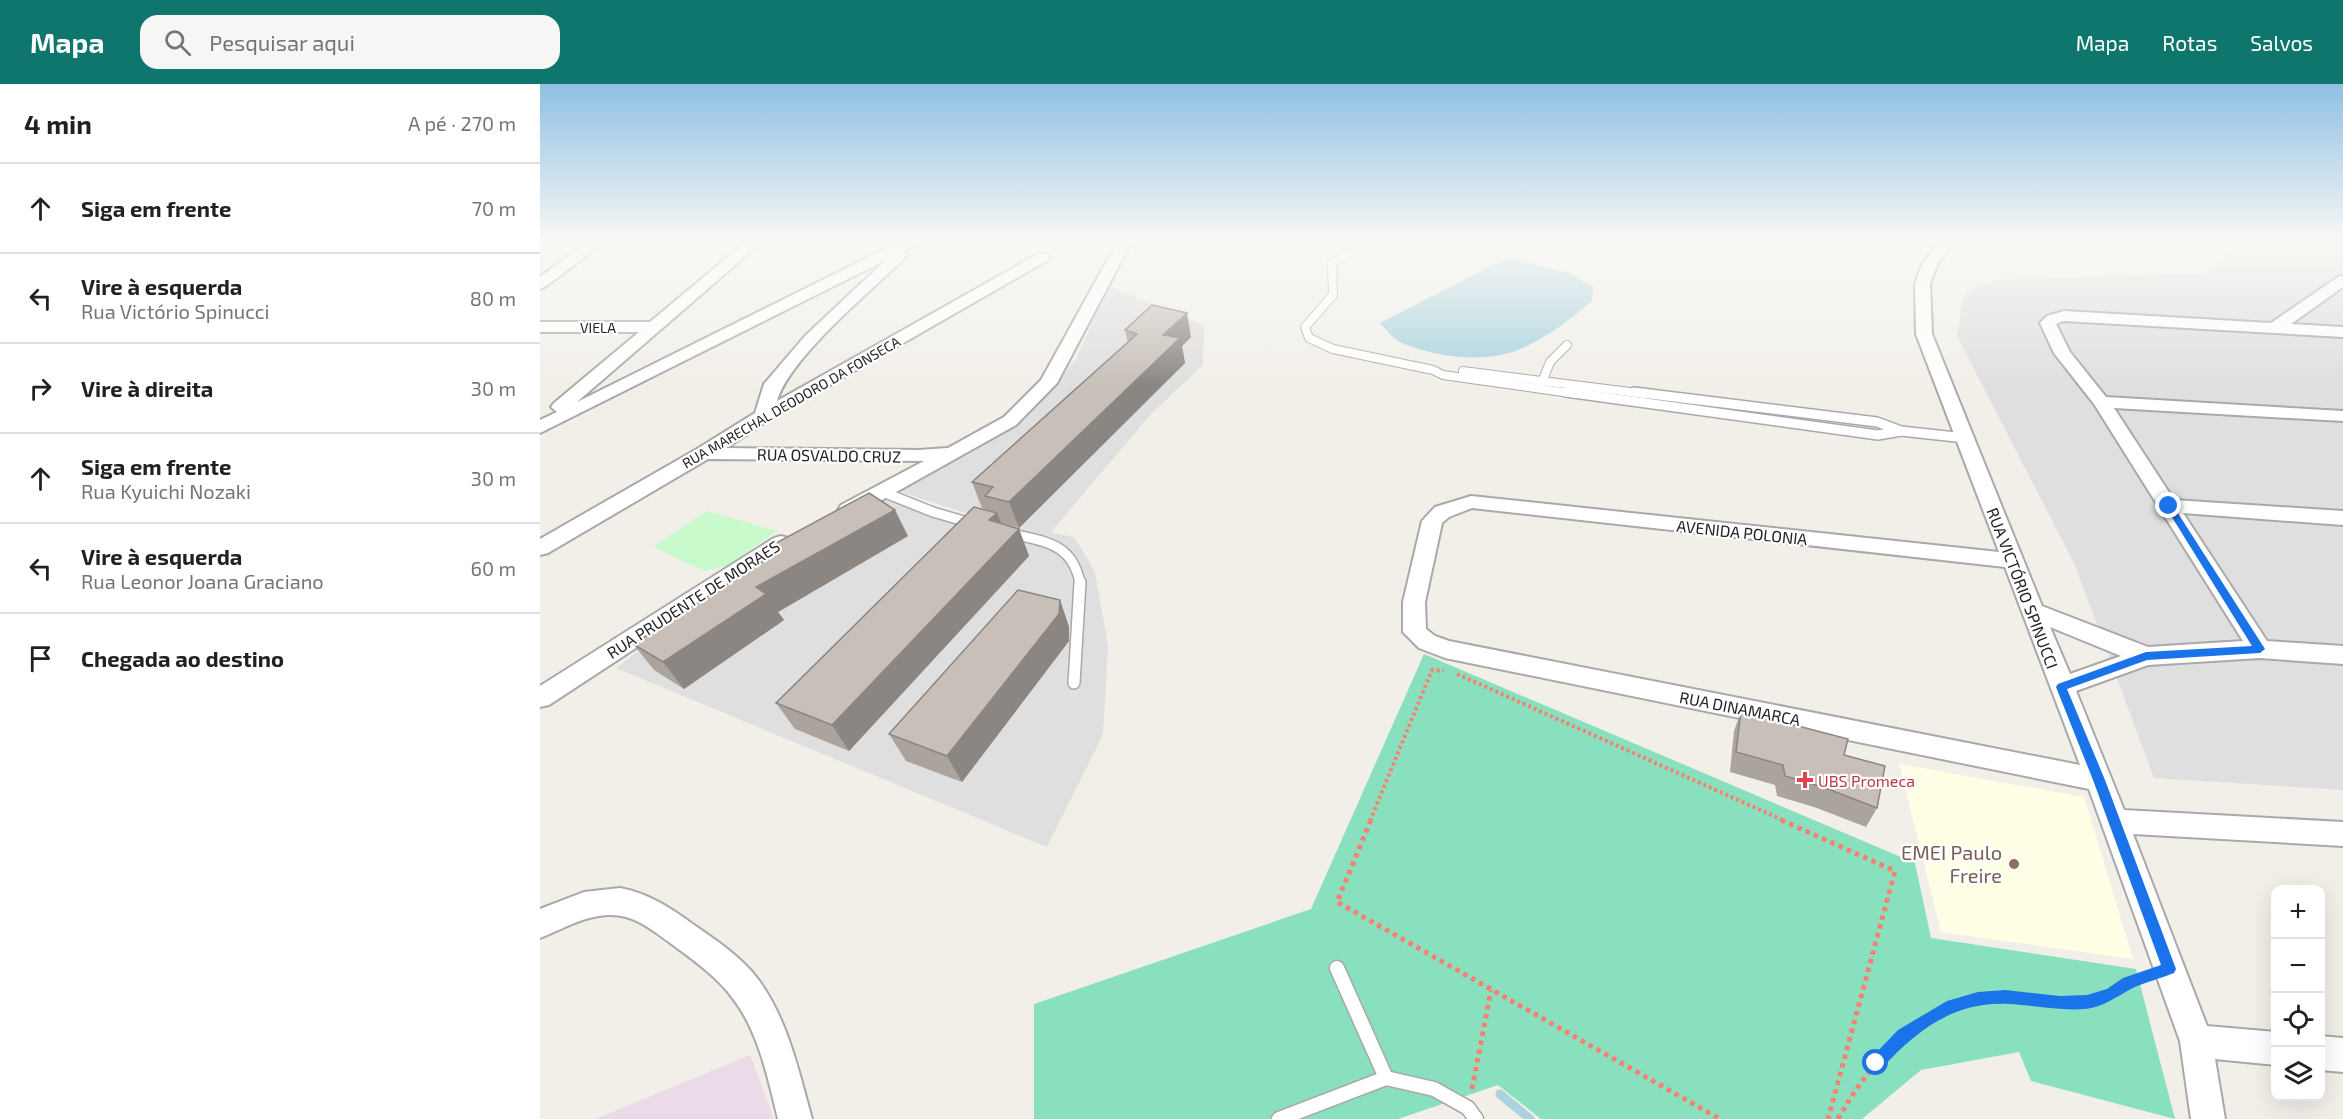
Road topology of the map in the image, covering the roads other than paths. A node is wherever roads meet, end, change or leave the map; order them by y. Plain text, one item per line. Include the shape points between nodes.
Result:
1 (699, 289) edge
2 (816, 289) edge
3 (863, 289) edge
4 (986, 289) edge
5 (1099, 289) edge
6 (1334, 289) edge
7 (1921, 289) edge
8 (2330, 289) edge
9 (540, 327) edge
10 (655, 327) junction
11 (2276, 327) junction
12 (2343, 332) edge
13 (1567, 345) dead end
14 (1541, 384) junction
15 (1661, 396) junction
16 (2101, 402) junction
17 (1658, 405) junction
18 (1769, 409) junction
19 (764, 416) junction
20 (2343, 416) edge
21 (1768, 421) junction
22 (540, 426) edge
23 (1901, 431) junction
24 (1965, 438) junction
25 (704, 453) junction
26 (954, 453) junction
27 (883, 492) junction
28 (2169, 506) junction
29 (833, 517) edge
30 (2343, 518) edge
31 (980, 525) edge
32 (1002, 531) edge
33 (803, 532) edge
34 (540, 548) edge
35 (2014, 561) junction
36 (1414, 602) joint
37 (2033, 611) junction
38 (2260, 649) junction
39 (2343, 655) edge
40 (2146, 656) junction
41 (1074, 683) dead end
42 (2061, 687) junction
43 (540, 698) edge
44 (2099, 780) junction
45 (2114, 821) junction
46 (2343, 834) edge
47 (543, 922) edge
48 (1337, 968) dead end
49 (2196, 1041) junction
50 (2271, 1048) edge
51 (2325, 1053) edge
52 (2343, 1055) edge
53 (1386, 1078) junction
54 (1472, 1113) edge
55 (795, 1119) edge
56 (1279, 1119) edge
57 (2208, 1119) edge

1 - 10 street
2 - 22 street
3 - 19 street via 811,339 773,384
4 - 19 street, RUA MARECHAL DEODORO DA FONSECA
5 - 26 street via 1048,383 1010,421
6 - 14 lane via 1334,295 1305,327 1309,338 1333,349 1443,375
7 - 24 street, RUA VICTÓRIO SPINUCCI via 1924,334
8 - 11 street
9 - 10 street, VIELA
10 - 22 street
11 - 12 street
11 - 16 street via 2064,316 2053,319 2048,323 2062,353
13 - 14 lane via 1550,362
14 - 15 lane
14 - 17 lane
15 - 17 lane
15 - 18 lane
16 - 20 street
16 - 28 street
17 - 21 lane
18 - 21 lane
18 - 23 lane via 1877,422
19 - 25 street, RUA MARECHAL DEODORO DA FONSECA
21 - 23 lane via 1878,435
23 - 24 lane
24 - 35 street, RUA VICTÓRIO SPINUCCI
25 - 26 street, RUA OSVALDO CRUZ
25 - 34 street, RUA MARECHAL DEODORO DA FONSECA
26 - 27 street
27 - 29 street
27 - 31 lane
28 - 30 street
28 - 38 street
32 - 41 lane via 1057,545 1077,568 1081,588
33 - 43 street, RUA PRUDENTE DE MORAES via 773,547
35 - 36 street, AVENIDA POLONIA via 1471,502 1442,512 1432,521
35 - 37 street, RUA VICTÓRIO SPINUCCI
36 - 44 street, RUA DINAMARCA via 1414,632 1445,649
37 - 40 street
37 - 42 street, RUA VICTÓRIO SPINUCCI
38 - 39 street
38 - 40 street
40 - 42 street
42 - 44 street, RUA VICTÓRIO SPINUCCI
44 - 45 street, RUA VICTÓRIO SPINUCCI
45 - 46 street
45 - 49 street, RUA VICTÓRIO SPINUCCI
47 - 55 street via 591,903 632,904 713,957 745,987 764,1023
48 - 53 lane
49 - 50 street
49 - 57 street, RUA VICTÓRIO SPINUCCI
51 - 52 street
53 - 54 lane via 1434,1089
53 - 56 lane

